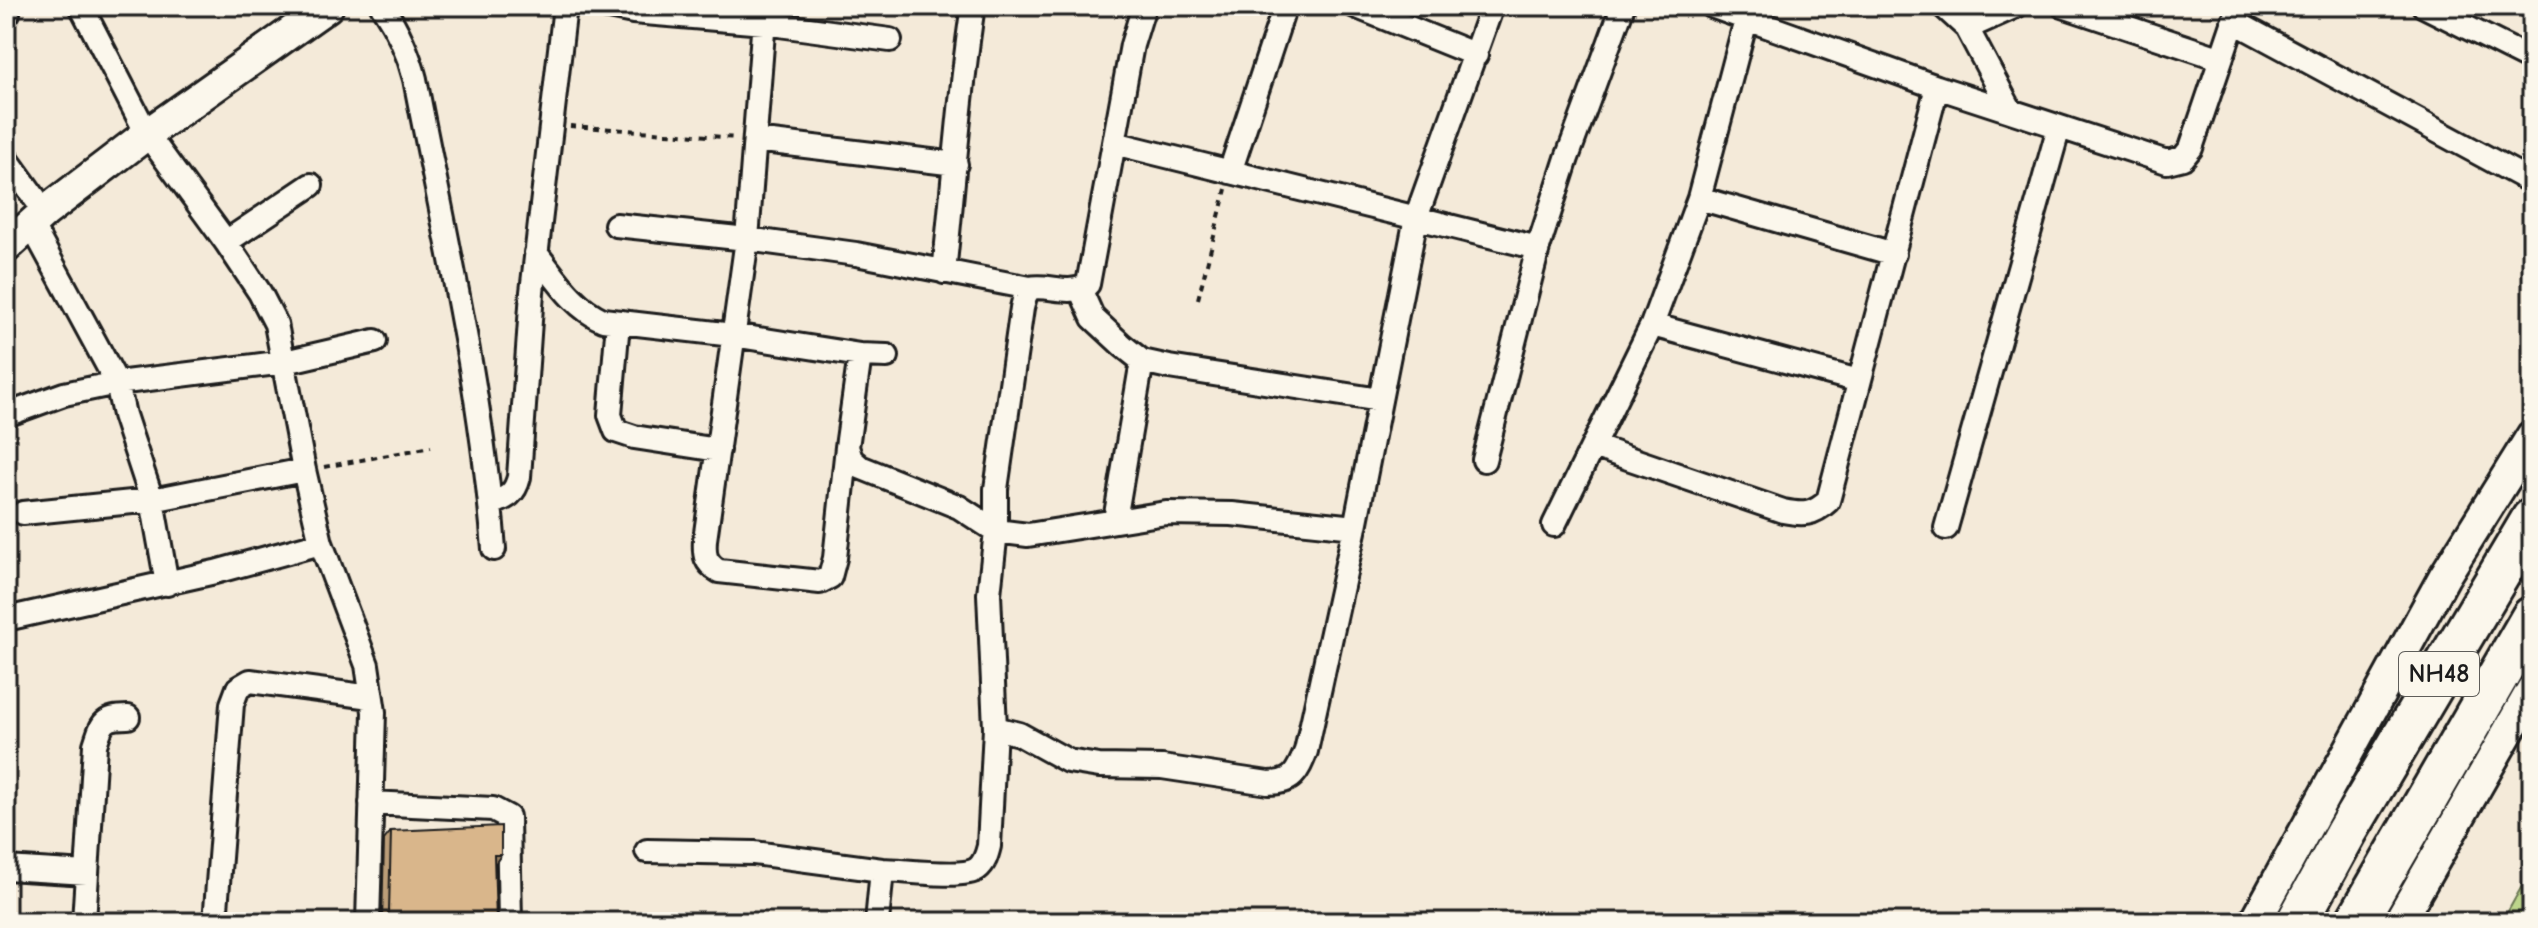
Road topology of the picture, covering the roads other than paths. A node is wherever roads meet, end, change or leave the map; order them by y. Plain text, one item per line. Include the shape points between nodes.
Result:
1 (328, 6) edge
2 (382, 6) edge
3 (565, 6) edge
4 (604, 6) edge
5 (973, 6) edge
6 (1144, 6) edge
7 (1285, 6) edge
8 (1355, 6) edge
9 (1492, 6) edge
10 (1623, 6) edge
11 (1711, 6) edge
12 (1943, 6) edge
13 (2016, 6) edge
14 (2063, 6) edge
15 (2424, 6) edge
16 (90, 9) edge
17 (692, 12) edge
18 (2236, 14) edge
19 (764, 15) edge
20 (2464, 15) edge
21 (1746, 20) junction
22 (1967, 28) junction
23 (890, 40) dead end
24 (1476, 55) junction
25 (2219, 58) junction
26 (2532, 60) edge
27 (1937, 87) junction
28 (2011, 111) junction
29 (2059, 127) junction
30 (147, 134) junction
31 (755, 140) junction
32 (1114, 143) junction
33 (6, 158) edge
34 (956, 164) junction
35 (1230, 172) junction
36 (2532, 182) edge
37 (311, 185) dead end
38 (1699, 198) junction
39 (1416, 218) junction
40 (38, 219) junction
41 (616, 225) dead end
42 (747, 239) junction
43 (226, 242) junction
44 (6, 247) edge
45 (1538, 248) junction
46 (536, 253) junction
47 (1894, 254) junction
48 (944, 272) junction
49 (1030, 288) junction
50 (1080, 289) junction
51 (618, 322) junction
52 (1652, 325) junction
53 (733, 335) junction
54 (375, 341) dead end
55 (860, 355) junction
56 (887, 356) dead end
57 (1142, 361) junction
58 (285, 362) junction
59 (1859, 381) junction
60 (117, 383) junction
61 (1380, 400) junction
62 (6, 415) edge
63 (2532, 436) edge
64 (1593, 446) junction
65 (847, 447) junction
66 (718, 450) junction
67 (1484, 460) dead end
68 (304, 470) junction
69 (152, 500) junction
70 (491, 504) junction
71 (23, 513) dead end
72 (1115, 520) junction
73 (1554, 525) dead end
74 (1355, 527) junction
75 (1946, 528) dead end
76 (2525, 530) edge
77 (996, 531) junction
78 (321, 543) junction
79 (494, 549) dead end
80 (2444, 577) junction
81 (167, 584) junction
82 (2532, 617) edge
83 (6, 619) edge
84 (2532, 690) edge
85 (371, 697) junction
86 (128, 717) dead end
87 (995, 728) junction
88 (371, 803) junction
89 (647, 851) dead end
90 (6, 868) edge
91 (882, 870) junction
92 (87, 873) junction
93 (84, 922) edge
94 (215, 922) edge
95 (368, 922) edge
96 (510, 922) edge
97 (877, 922) edge
98 (2255, 922) edge
99 (2297, 922) edge
100 (2356, 922) edge
101 (2399, 922) edge

1 - 30 street
2 - 70 street via 409,53 415,79
3 - 46 street
4 - 17 street via 633,12
5 - 34 street
6 - 32 street
7 - 35 street
8 - 24 street
9 - 24 street
10 - 45 street
11 - 21 street
12 - 22 street
13 - 22 street
14 - 25 street
15 - 20 street
16 - 30 street
17 - 19 street
18 - 25 street
18 - 36 street
19 - 23 street
19 - 31 street
20 - 26 street
21 - 27 street
21 - 38 street
22 - 28 street
24 - 39 street
25 - 29 street via 2191,148 2183,158 2167,162
27 - 28 street
27 - 47 street
28 - 29 street
29 - 75 street
30 - 40 street
30 - 43 street
31 - 34 street
31 - 42 street
32 - 35 street
32 - 50 street via 1091,275
33 - 40 street
34 - 48 street
35 - 39 street
37 - 43 street
38 - 47 street
38 - 52 street
39 - 45 street
39 - 61 street
40 - 44 street
40 - 60 street
41 - 42 street
42 - 48 street
42 - 53 street
43 - 58 street via 276,324
45 - 67 street
46 - 51 street via 587,313
46 - 70 street via 519,477 508,498
47 - 59 street
48 - 49 street
49 - 50 street
49 - 77 street via 1022,308 996,489
50 - 57 street via 1093,318
51 - 53 street
51 - 66 street via 610,415 616,431
52 - 59 street
52 - 64 street
53 - 55 street
53 - 66 street
54 - 58 street
55 - 56 street
55 - 65 street
57 - 61 street
57 - 72 street
58 - 60 street
58 - 68 street
59 - 64 street via 1828,501 1816,512 1783,511
60 - 62 street via 64,394
60 - 69 street
61 - 74 street
63 - 80 street
64 - 73 street
65 - 66 street via 834,568 820,582 719,571 708,564 705,540
65 - 77 street via 860,467 959,507
68 - 69 street
68 - 78 street
69 - 71 street
69 - 81 street
70 - 79 street
72 - 74 street via 1166,513 1232,514
72 - 77 street via 1028,535
74 - 87 street via 1306,751 1299,768 1282,783 1068,761 1019,734
76 - 80 street
76 - 99 highway, NH48
77 - 87 street via 989,594
78 - 81 street
78 - 85 street via 367,665
80 - 98 street
81 - 83 street
82 - 100 highway, NH48
84 - 101 street
85 - 88 street
85 - 94 street via 250,681 238,688
86 - 92 street via 112,717 101,725 95,745
87 - 91 street via 992,820 984,862 975,871 960,873
88 - 95 street
88 - 96 street via 493,809 508,817
89 - 91 street via 754,853
90 - 92 street
91 - 97 street
92 - 93 street

